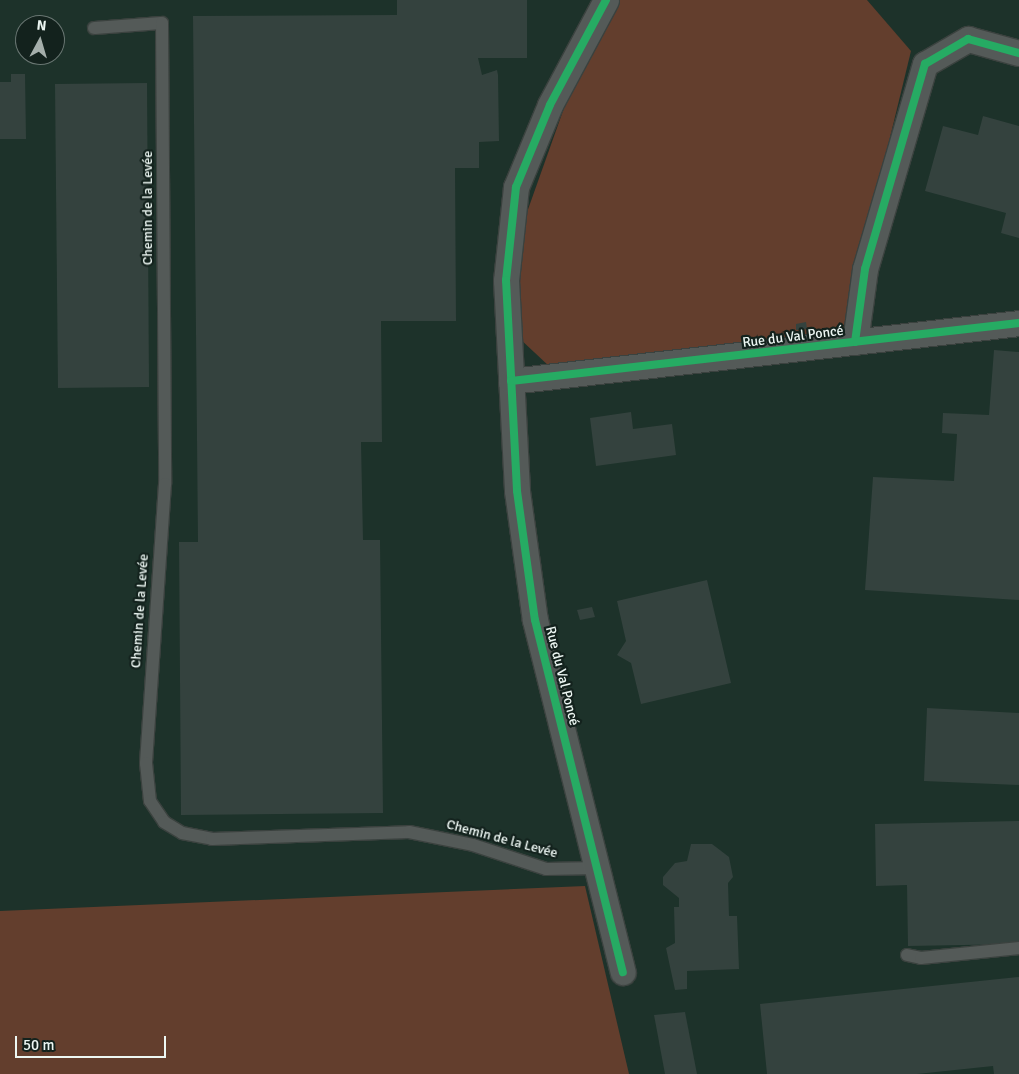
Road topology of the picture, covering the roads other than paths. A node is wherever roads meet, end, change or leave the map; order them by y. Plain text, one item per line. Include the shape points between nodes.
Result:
1 (606, 0) edge
2 (94, 28) dead end
3 (1019, 53) edge
4 (1019, 323) edge
5 (855, 342) junction
6 (510, 380) junction
7 (598, 868) junction
8 (1019, 948) edge
9 (907, 954) dead end
10 (623, 972) dead end

1 - 6 street, Rue du Val Poncé via 550,105 516,187 506,280
2 - 7 lane, Chemin de la Levée via 162,23 165,484 146,763 150,801 164,822 176,829 212,839 409,832 473,845 546,869
3 - 5 street via 968,40 925,64 865,269
4 - 5 street, Rue du Val Poncé
5 - 6 street, Rue du Val Poncé
6 - 7 street, Rue du Val Poncé via 517,491 535,620
7 - 10 street, Rue du Val Poncé
8 - 9 lane via 921,958

